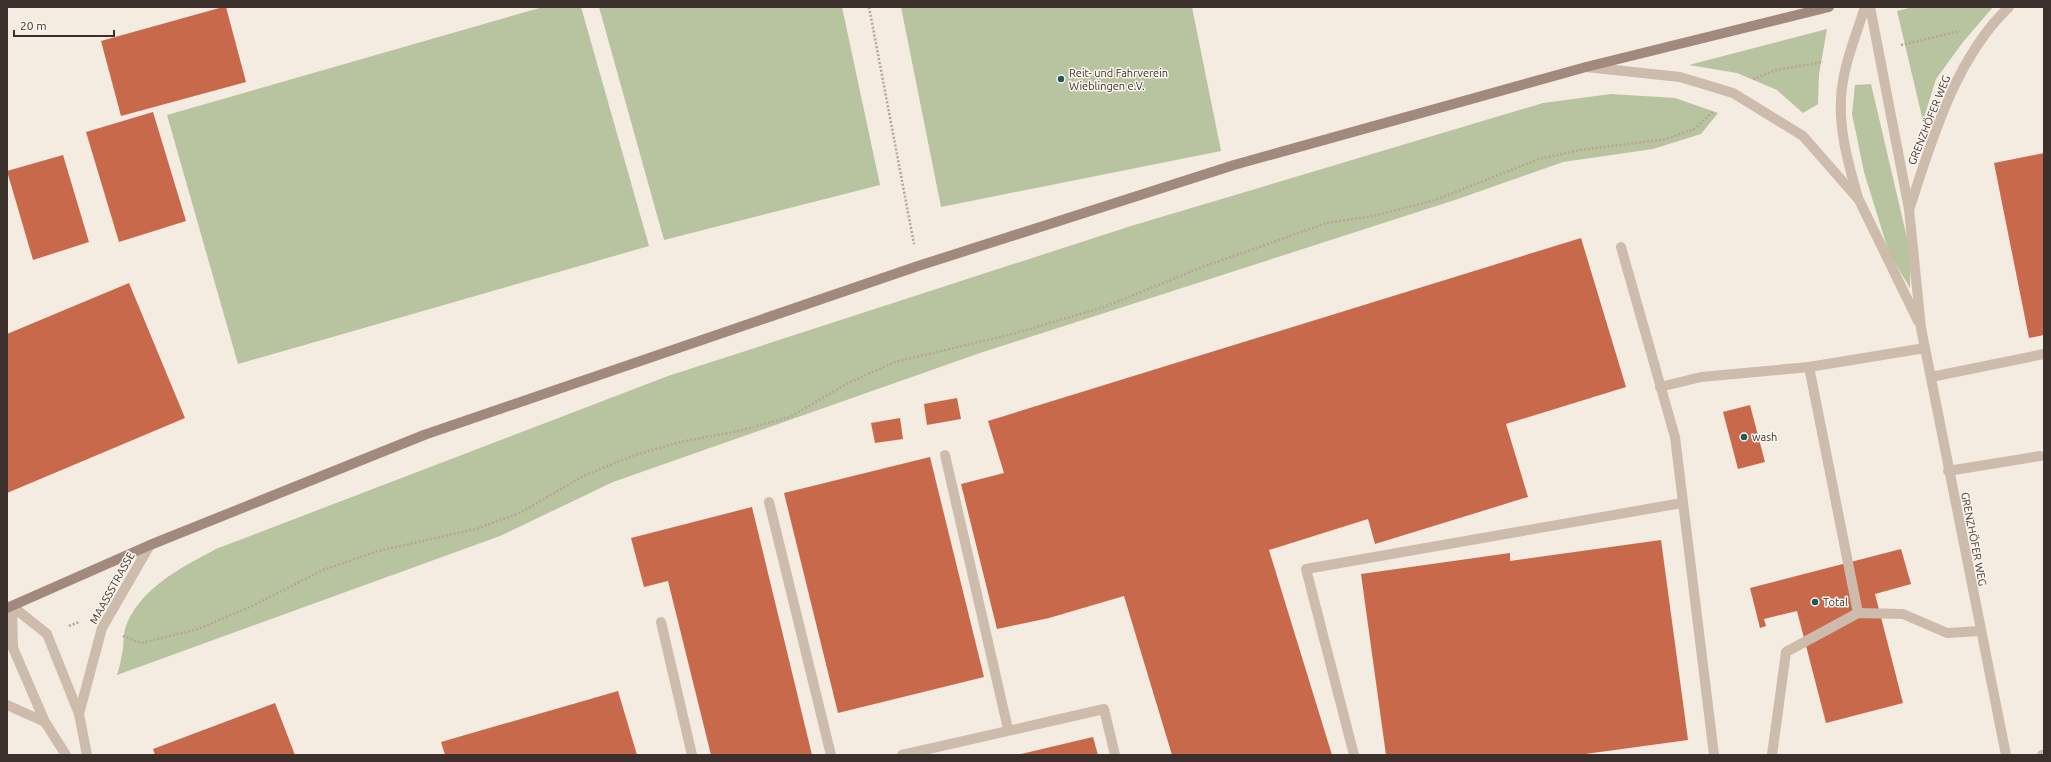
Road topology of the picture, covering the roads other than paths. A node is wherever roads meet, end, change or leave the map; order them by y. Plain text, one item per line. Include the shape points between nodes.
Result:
1 (1829, 7) edge
2 (1865, 7) edge
3 (1870, 7) edge
4 (2009, 7) edge
5 (1586, 67) junction
6 (1858, 200) junction
7 (1909, 209) junction
8 (1621, 247) dead end
9 (1921, 328) junction
10 (1925, 348) junction
11 (2044, 354) edge
12 (1809, 367) junction
13 (1931, 377) junction
14 (1660, 387) junction
15 (945, 455) dead end
16 (2040, 456) dead end
17 (1948, 471) junction
18 (769, 502) dead end
19 (1682, 503) junction
20 (150, 545) junction
21 (10, 607) edge
22 (1858, 613) junction
23 (661, 622) dead end
24 (1981, 631) junction
25 (7, 705) edge
26 (79, 714) junction
27 (45, 722) junction
28 (1008, 729) junction
29 (66, 755) edge
30 (87, 755) edge
31 (692, 755) edge
32 (831, 755) edge
33 (902, 755) edge
34 (1116, 755) edge
35 (1354, 755) edge
36 (1714, 755) edge
37 (1772, 755) edge
38 (2006, 755) edge

1 - 5 main road
2 - 6 street, GRENZHÖFER WEG via 1849,58 1841,98 1844,145
3 - 7 street, GRENZHÖFER WEG
4 - 7 street, GRENZHÖFER WEG via 1993,22 1955,83
5 - 6 street, GRENZHÖFER WEG via 1680,77 1733,93 1803,136
5 - 20 main road via 1234,165 918,266 424,435
6 - 9 street, GRENZHÖFER WEG
7 - 9 street, GRENZHÖFER WEG
8 - 14 street
9 - 10 street, GRENZHÖFER WEG
10 - 12 street
10 - 13 street, GRENZHÖFER WEG
11 - 13 street
12 - 14 street via 1701,376
12 - 22 street
13 - 17 street, GRENZHÖFER WEG
14 - 19 street via 1675,437
15 - 28 street
16 - 17 street
17 - 24 street, GRENZHÖFER WEG
18 - 32 street
19 - 35 street via 1306,569
19 - 36 street
20 - 21 main road
20 - 26 street, MAASSSTRASSE via 102,628
21 - 26 street, MAASSSTRASSE via 47,634
21 - 27 street via 13,648
22 - 24 street via 1903,614 1947,633
22 - 37 street via 1786,652
23 - 31 street
24 - 38 street, GRENZHÖFER WEG
25 - 27 street
26 - 30 street, MAASSSTRASSE
27 - 29 street
28 - 33 street
28 - 34 street via 1104,709

